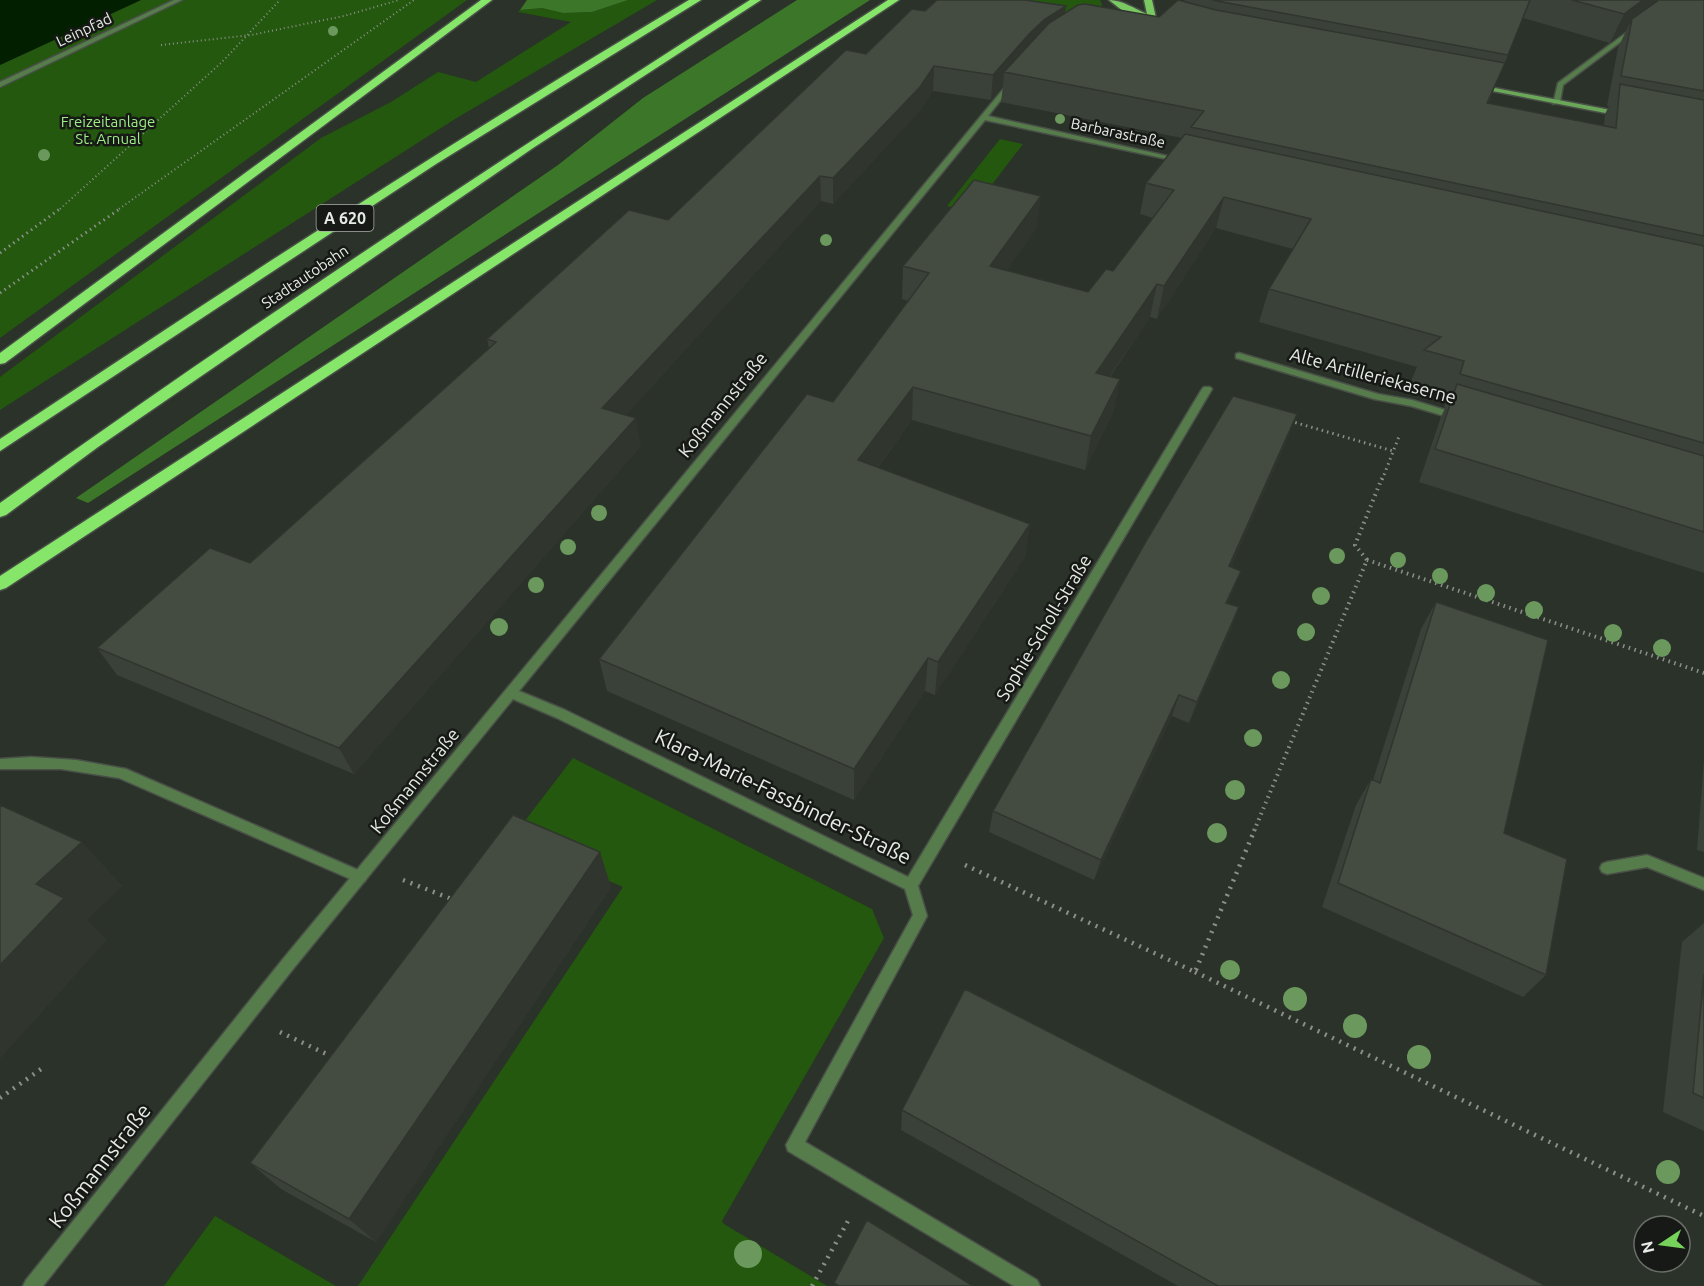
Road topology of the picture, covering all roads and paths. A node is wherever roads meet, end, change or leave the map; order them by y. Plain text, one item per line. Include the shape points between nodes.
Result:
1 (179, 0) edge
2 (280, 0) edge
3 (399, 0) edge
4 (414, 0) edge
5 (487, 0) edge
6 (696, 0) edge
7 (756, 0) edge
8 (894, 0) edge
9 (1113, 0) edge
10 (1148, 0) edge
11 (1122, 20) edge
12 (1157, 20) junction
13 (1642, 23) edge
14 (251, 35) junction
15 (157, 45) dead end
16 (1018, 75) edge
17 (0, 85) edge
18 (1467, 85) edge
19 (1556, 102) junction
20 (1633, 116) edge
21 (982, 117) junction
22 (1186, 162) edge
23 (0, 254) edge
24 (0, 293) edge
25 (1239, 356) dead end
26 (0, 360) edge
27 (1207, 389) dead end
28 (1282, 418) edge
29 (1468, 420) edge
30 (0, 446) edge
31 (0, 511) edge
32 (1367, 560) junction
33 (0, 584) edge
34 (1704, 673) edge
35 (511, 693) junction
36 (0, 764) edge
37 (933, 850) junction
38 (369, 866) junction
39 (1607, 867) dead end
40 (360, 877) junction
41 (1704, 884) edge
42 (911, 885) junction
43 (458, 902) edge
44 (1195, 972) junction
45 (246, 1016) junction
46 (343, 1061) edge
47 (44, 1067) dead end
48 (0, 1098) edge
49 (866, 1189) junction
50 (1704, 1216) edge
51 (32, 1286) edge
52 (812, 1286) edge
53 (1031, 1286) edge

1 - 17 street, Leinpfad
2 - 14 path
3 - 14 path
4 - 24 path
5 - 26 highway
6 - 30 highway, Stadtautobahn / A 620 via 238,285
7 - 31 highway, Stadtautobahn / A 620 via 529,146
8 - 33 highway
9 - 12 main road
10 - 12 main road
11 - 12 street
13 - 19 street via 1560,84
14 - 15 path
14 - 23 path via 79,193
16 - 21 street, Koßmannstraße
18 - 19 main road
19 - 20 main road
21 - 22 street, Barbarastraße
21 - 35 street, Koßmannstraße
25 - 29 street, Alte Artilleriekaserne
27 - 37 street, Sophie-Scholl-Straße
28 - 32 path via 1393,451 1355,545
32 - 34 path
32 - 44 path
35 - 38 street, Koßmannstraße
35 - 42 street, Klara-Marie-Fassbinder-Straße
36 - 40 street via 34,761 85,765 121,773
37 - 42 street, Sophie-Scholl-Straße
37 - 44 path
38 - 40 street, Koßmannstraße
38 - 43 path
39 - 41 street via 1647,861
40 - 45 street, Koßmannstraße
42 - 49 street, Klara-Marie-Fassbinder-Straße via 920,916 794,1145
44 - 50 path
45 - 46 path
45 - 51 street, Koßmannstraße
47 - 48 path
49 - 52 path
49 - 53 street, Klara-Marie-Fassbinder-Straße

